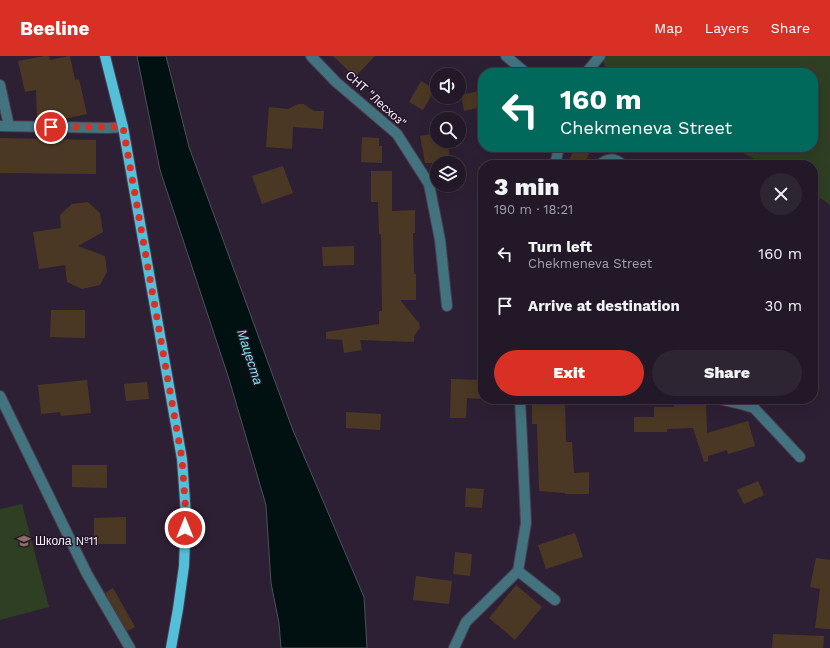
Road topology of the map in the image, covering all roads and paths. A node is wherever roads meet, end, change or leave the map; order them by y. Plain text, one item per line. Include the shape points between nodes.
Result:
1 (105, 56) edge
2 (311, 56) edge
3 (506, 56) edge
4 (600, 56) edge
5 (520, 68) edge
6 (590, 68) edge
7 (0, 85) edge
8 (4, 126) edge
9 (123, 127) junction
10 (606, 160) edge
11 (616, 160) edge
12 (447, 306) dead end
13 (0, 396) edge
14 (520, 404) edge
15 (741, 404) edge
16 (800, 457) dead end
17 (518, 571) junction
18 (555, 600) dead end
19 (130, 648) edge
20 (170, 648) edge
21 (454, 648) edge

1 - 9 main road
2 - 12 street, СНТ "Лесхоз" via 336,82 397,134 429,184 440,240
3 - 5 street
4 - 6 street
7 - 8 street
8 - 9 street
9 - 20 main road via 182,459 186,515 184,566
10 - 11 street
13 - 19 street via 86,574
14 - 17 street via 526,523
15 - 16 street via 754,408
17 - 18 street
17 - 21 street via 466,622

